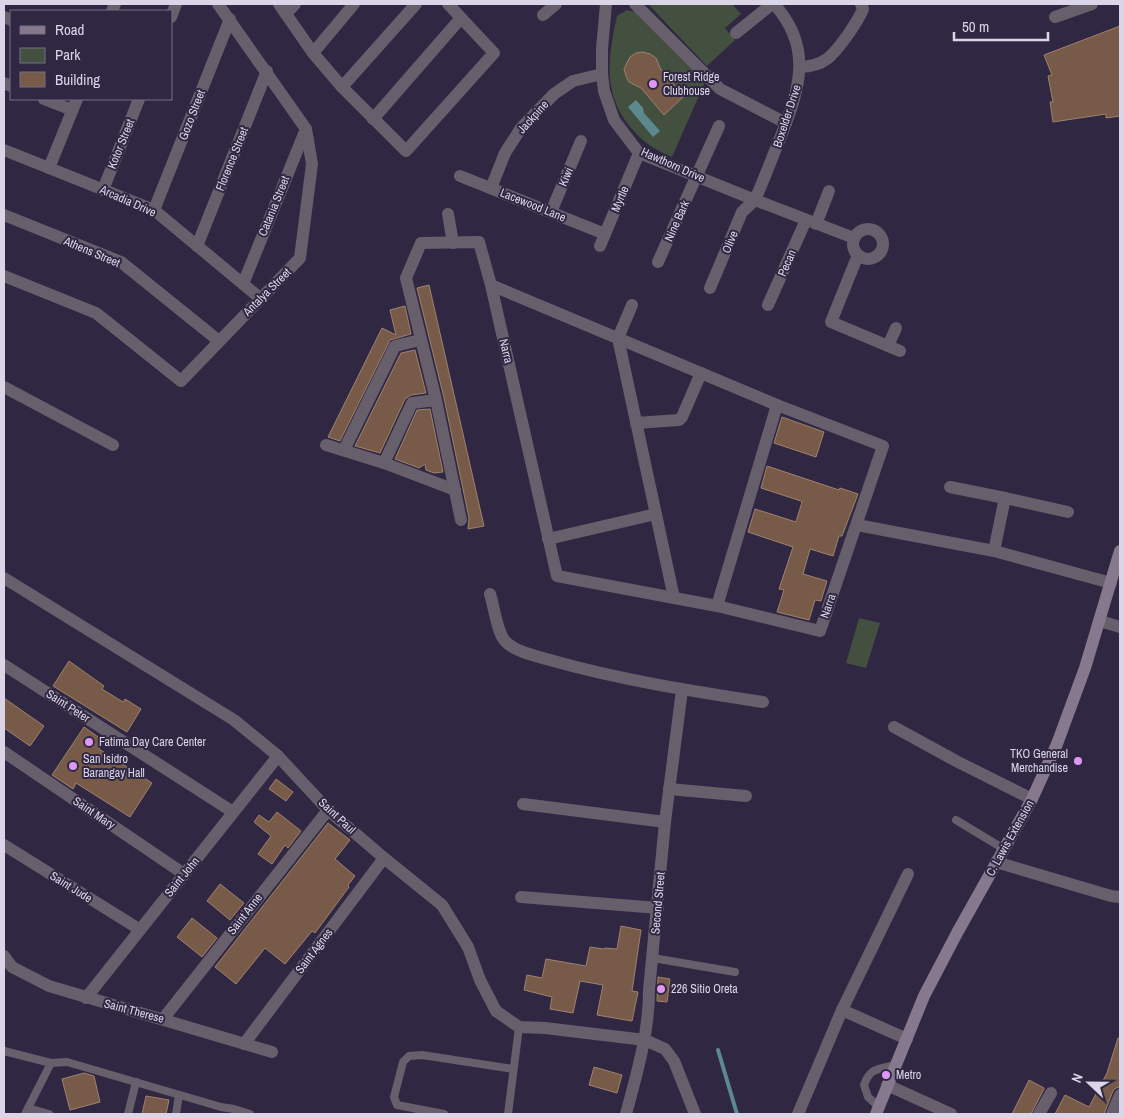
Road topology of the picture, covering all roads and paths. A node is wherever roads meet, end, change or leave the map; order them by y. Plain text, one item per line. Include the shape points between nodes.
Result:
1 (218, 4) edge
2 (295, 4) edge
3 (354, 4) edge
4 (416, 4) edge
5 (448, 4) edge
6 (556, 4) edge
7 (606, 4) edge
8 (635, 4) edge
9 (773, 4) edge
10 (861, 4) edge
11 (1092, 4) edge
12 (282, 9) edge
13 (543, 15) dead end
14 (461, 18) junction
15 (1055, 18) dead end
16 (230, 20) junction
17 (736, 32) dead end
18 (313, 53) junction
19 (800, 67) junction
20 (267, 71) junction
21 (602, 74) junction
22 (342, 87) junction
23 (50, 100) edge
24 (139, 100) edge
25 (74, 104) edge
26 (373, 119) junction
27 (786, 123) junction
28 (719, 126) dead end
29 (306, 129) junction
30 (581, 141) dead end
31 (4, 150) edge
32 (639, 153) junction
33 (49, 168) junction
34 (460, 176) dead end
35 (697, 176) junction
36 (491, 188) junction
37 (103, 190) junction
38 (829, 191) dead end
39 (756, 200) junction
40 (154, 210) junction
41 (550, 212) junction
42 (448, 214) dead end
43 (4, 215) edge
44 (811, 222) junction
45 (854, 238) junction
46 (603, 240) joint
47 (453, 242) junction
48 (197, 246) junction
49 (858, 255) junction
50 (658, 262) dead end
51 (4, 276) edge
52 (243, 284) junction
53 (491, 285) junction
54 (710, 288) dead end
55 (260, 298) junction
56 (632, 305) dead end
57 (768, 305) dead end
58 (896, 328) dead end
59 (618, 338) junction
60 (420, 340) junction
61 (219, 341) junction
62 (700, 373) junction
63 (4, 387) edge
64 (436, 400) junction
65 (777, 405) junction
66 (636, 423) junction
67 (113, 445) dead end
68 (326, 445) dead end
69 (344, 450) junction
70 (384, 463) junction
71 (950, 487) dead end
72 (455, 490) junction
73 (1005, 498) junction
74 (1068, 512) dead end
75 (656, 514) junction
76 (461, 520) dead end
77 (857, 525) junction
78 (548, 539) junction
79 (994, 551) junction
80 (1120, 551) edge
81 (4, 578) edge
82 (1111, 583) junction
83 (490, 594) dead end
84 (674, 598) junction
85 (717, 606) junction
86 (1100, 621) junction
87 (1120, 627) edge
88 (4, 665) edge
89 (682, 690) junction
90 (763, 702) dead end
91 (894, 727) dead end
92 (4, 752) edge
93 (278, 756) junction
94 (669, 789) junction
95 (746, 796) dead end
96 (1032, 798) junction
97 (523, 804) dead end
98 (328, 810) junction
99 (233, 812) junction
100 (956, 820) dead end
101 (666, 822) junction
102 (4, 845) edge
103 (1004, 849) junction
104 (384, 858) junction
105 (996, 862) junction
106 (184, 874) junction
107 (908, 874) dead end
108 (521, 897) dead end
109 (1120, 897) edge
110 (658, 908) junction
111 (139, 929) junction
112 (4, 956) edge
113 (653, 958) junction
114 (735, 972) dead end
115 (86, 998) junction
116 (842, 1010) junction
117 (163, 1019) junction
118 (519, 1027) junction
119 (906, 1039) junction
120 (645, 1040) junction
121 (244, 1044) junction
122 (4, 1051) edge
123 (272, 1052) dead end
124 (51, 1063) junction
125 (896, 1065) junction
126 (513, 1069) junction
127 (136, 1082) junction
128 (888, 1085) junction
129 (1051, 1092) dead end
130 (179, 1095) junction
131 (1120, 1095) edge
132 (878, 1110) edge
133 (26, 1111) edge
134 (234, 1112) edge
135 (50, 1114) edge
136 (128, 1114) edge
137 (176, 1114) edge
138 (250, 1114) edge
139 (444, 1114) edge
140 (508, 1114) edge
141 (626, 1114) edge
142 (695, 1114) edge
143 (798, 1114) edge
144 (951, 1114) edge
145 (1039, 1114) edge
146 (1112, 1114) edge

1 - 16 street, Antalya Street
2 - 12 street
3 - 18 street
4 - 22 street
5 - 14 street
6 - 13 street
7 - 21 street, Hawthorn Drive
8 - 27 street via 720,89
9 - 17 street
9 - 19 street, Boxelder Drive via 786,16 798,49
10 - 19 street via 860,17 832,57 812,67
11 - 15 street
12 - 18 street
14 - 26 street
14 - 26 street via 494,53 406,151
16 - 20 street, Antalya Street
16 - 40 street, Gozo Street
18 - 22 street
19 - 27 street, Boxelder Drive via 797,91
20 - 29 street, Antalya Street
20 - 48 street, Florence Street
21 - 32 street, Hawthorn Drive via 614,120
21 - 36 street, Jackpine via 573,81 554,94 521,128 505,153
22 - 26 street
23 - 25 street
24 - 37 street, Kotor Street
25 - 33 street
27 - 39 street, Boxelder Drive
28 - 35 street, Nine Bark
29 - 52 street, Catania Street
29 - 55 street, Antalya Street via 312,164 300,258
30 - 41 street, Kiwi
31 - 33 street, Arcadia Drive
32 - 35 street, Hawthorn Drive
32 - 46 street, Myrtle
33 - 37 street, Arcadia Drive
34 - 36 street, Lacewood Lane
35 - 39 street, Hawthorn Drive
35 - 50 street, Nine Bark
36 - 41 street, Lacewood Lane
37 - 40 street, Arcadia Drive
38 - 44 street, Pecan
39 - 44 street, Hawthorn Drive
39 - 54 street, Olive via 742,212
40 - 48 street, Arcadia Drive
41 - 46 street, Lacewood Lane
42 - 47 street
43 - 61 street, Athens Street via 121,262
44 - 45 street, Hawthorn Drive
44 - 57 street, Pecan
45 - 49 street via 854,250
45 - 49 street via 868,229 882,238 881,250 874,258
47 - 53 street via 479,242
47 - 60 street via 421,243 406,278
48 - 52 street, Arcadia Drive
49 - 58 street via 831,322 894,349
51 - 61 street, Antalya Street via 96,314 181,381
52 - 55 street, Arcadia Drive
53 - 59 street, Narra
53 - 78 street, Narra
55 - 61 street, Antalya Street
56 - 59 street
59 - 62 street, Narra
59 - 66 street
60 - 64 street
60 - 69 street via 395,346
62 - 65 street, Narra
62 - 66 street via 679,420
63 - 67 street
64 - 70 street via 412,403
64 - 72 street
65 - 77 street, Narra via 883,446
65 - 85 street
66 - 75 street
68 - 69 street
69 - 70 street
70 - 72 street
71 - 73 street
72 - 76 street
73 - 74 street
73 - 79 street
75 - 78 street
75 - 84 street
77 - 79 street
77 - 85 street, Narra via 820,631
78 - 84 street, Narra via 557,576
79 - 82 street
80 - 82 street, C. Lawis Extension
81 - 93 street, Saint Paul via 234,720
82 - 86 street, C. Lawis Extension
83 - 89 street via 501,634 518,650 570,666
84 - 85 street, Narra
86 - 87 street
86 - 96 street, C. Lawis Extension via 1057,744
88 - 99 street, Saint Peter
89 - 90 street
89 - 94 street, Second Street
91 - 96 street
92 - 106 street, Saint Mary
93 - 98 street, Saint Paul
93 - 99 street, Saint John
94 - 95 street
94 - 101 street, Second Street
96 - 103 street, C. Lawis Extension
97 - 101 street
98 - 104 street, Saint Paul
98 - 117 street, Saint Anne
99 - 106 street, Saint John
100 - 103 lane
101 - 110 street, Second Street
102 - 111 street, Saint Jude
103 - 105 street, C. Lawis Extension
104 - 118 street, Saint Paul via 442,905 468,947 496,1011
104 - 121 street, Saint Agnes
105 - 109 street
105 - 119 street, C. Lawis Extension via 924,996
106 - 111 street, Saint John
107 - 116 street
108 - 110 street
110 - 113 street, Second Street
111 - 115 street, Saint John
112 - 115 street, Saint Therese via 12,968 49,986
113 - 114 lane
113 - 120 street, Second Street
115 - 117 street, Saint Therese
116 - 119 street
116 - 143 street
117 - 121 street, Saint Therese
118 - 120 street
118 - 126 lane
119 - 125 street, C. Lawis Extension
120 - 141 street, Second Street
120 - 142 street via 665,1049 674,1061
121 - 123 street, Saint Therese
122 - 124 lane
124 - 127 lane via 67,1062
124 - 133 lane
125 - 128 street, C. Lawis Extension
125 - 132 lane via 874,1070 868,1075 864,1086
126 - 139 lane via 409,1056 403,1062 395,1102
126 - 140 lane
127 - 130 lane
127 - 136 lane
128 - 132 street, C. Lawis Extension
128 - 144 street
129 - 145 street
130 - 134 lane
130 - 137 lane
131 - 146 street
133 - 135 lane
134 - 138 lane

